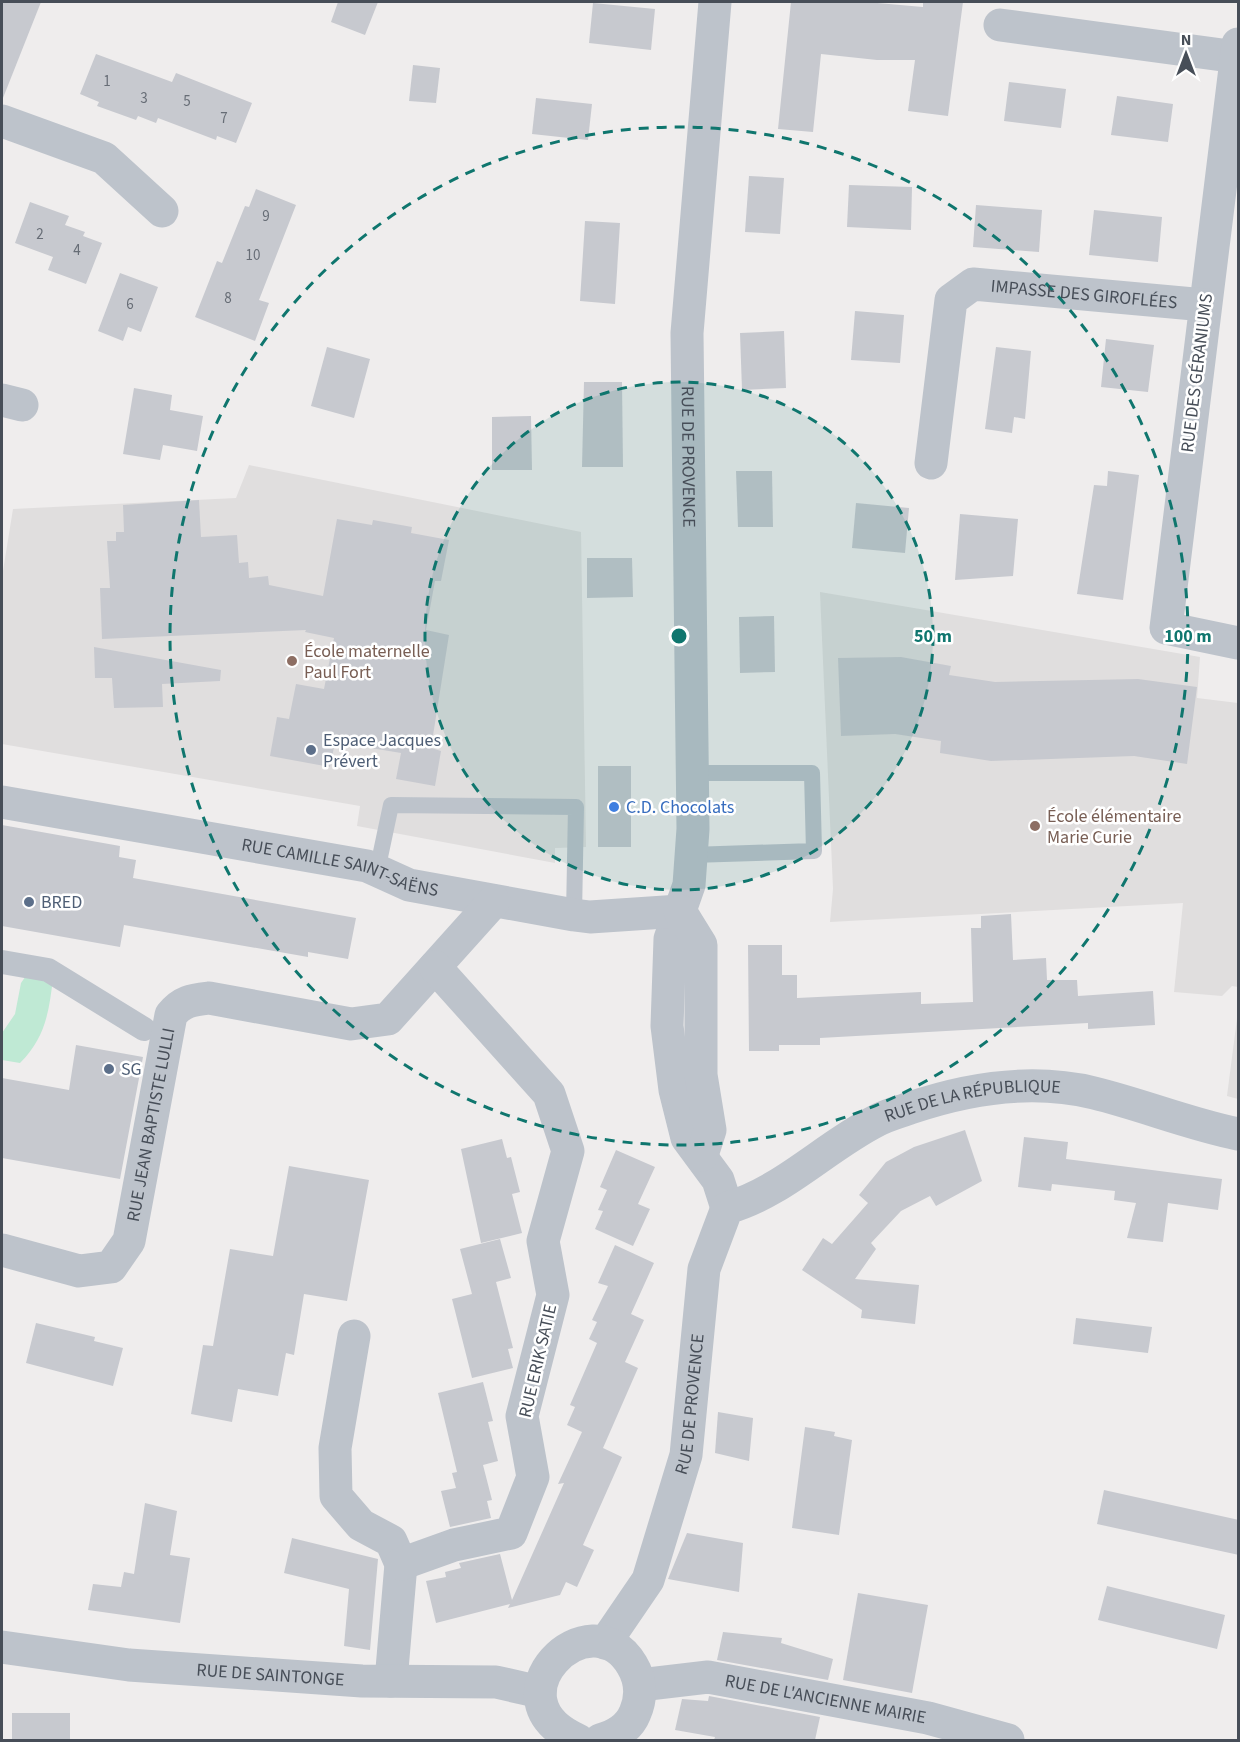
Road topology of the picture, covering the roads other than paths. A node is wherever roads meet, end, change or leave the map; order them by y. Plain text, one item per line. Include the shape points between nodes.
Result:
1 (715, 2) edge
2 (1000, 25) dead end
3 (1238, 51) edge
4 (2, 121) edge
5 (162, 211) dead end
6 (1205, 305) junction
7 (931, 463) dead end
8 (1239, 643) edge
9 (694, 773) junction
10 (2, 802) edge
11 (691, 855) junction
12 (377, 871) junction
13 (494, 901) junction
14 (680, 911) junction
15 (574, 915) junction
16 (2, 962) edge
17 (435, 967) junction
18 (144, 1029) dead end
19 (1239, 1134) edge
20 (727, 1208) junction
21 (2, 1250) edge
22 (354, 1336) dead end
23 (401, 1564) junction
24 (605, 1644) junction
25 (2, 1647) edge
26 (391, 1681) junction
27 (640, 1685) junction
28 (540, 1692) junction
29 (578, 1740) edge
30 (600, 1740) edge
31 (1008, 1740) edge

1 - 9 street, RUE DE PROVENCE via 687,333
2 - 3 street
3 - 6 street, RUE DES GÉRANIUMS
4 - 5 street via 104,158
6 - 7 street, IMPASSE DES GIROFLÉES via 973,284 951,300
6 - 8 street, RUE DES GÉRANIUMS via 1166,628
9 - 11 street, RUE DE PROVENCE
9 - 11 lane via 812,773 814,851
10 - 12 street, RUE CAMILLE SAINT-SAËNS via 367,866
11 - 14 street, RUE DE PROVENCE via 689,885
12 - 13 street, RUE CAMILLE SAINT-SAËNS via 409,885
12 - 15 lane via 391,805 576,807
13 - 15 street, RUE CAMILLE SAINT-SAËNS
13 - 17 street
14 - 15 street, RUE CAMILLE SAINT-SAËNS
14 - 20 street via 701,945 701,1075 710,1130 702,1155 718,1180
16 - 18 street via 48,970
17 - 21 street, RUE JEAN BAPTISTE LULLI via 388,1019 351,1024 209,998 179,1005 171,1016 129,1241 111,1267 79,1271
17 - 23 street, RUE ERIK SATIE via 549,1094 568,1151 543,1241 553,1295 522,1416 533,1477 511,1533 454,1545
19 - 20 street, RUE DE LA RÉPUBLIQUE via 1194,1125 1094,1093 1054,1086 1006,1086 952,1094 877,1120 784,1181
20 - 24 street, RUE DE PROVENCE via 704,1269 686,1455 648,1580
22 - 23 street via 335,1448 336,1496 361,1525 391,1541
23 - 26 street
24 - 27 street via 629,1659
24 - 28 street via 574,1644 560,1651 542,1676
25 - 26 street, RUE DE SAINTONGE via 129,1665
26 - 28 street, RUE DE SAINTONGE via 496,1682
27 - 30 street via 634,1716 624,1729
27 - 31 street, RUE DE L'ANCIENNE MAIRIE via 708,1677 928,1718
28 - 29 street via 551,1723

